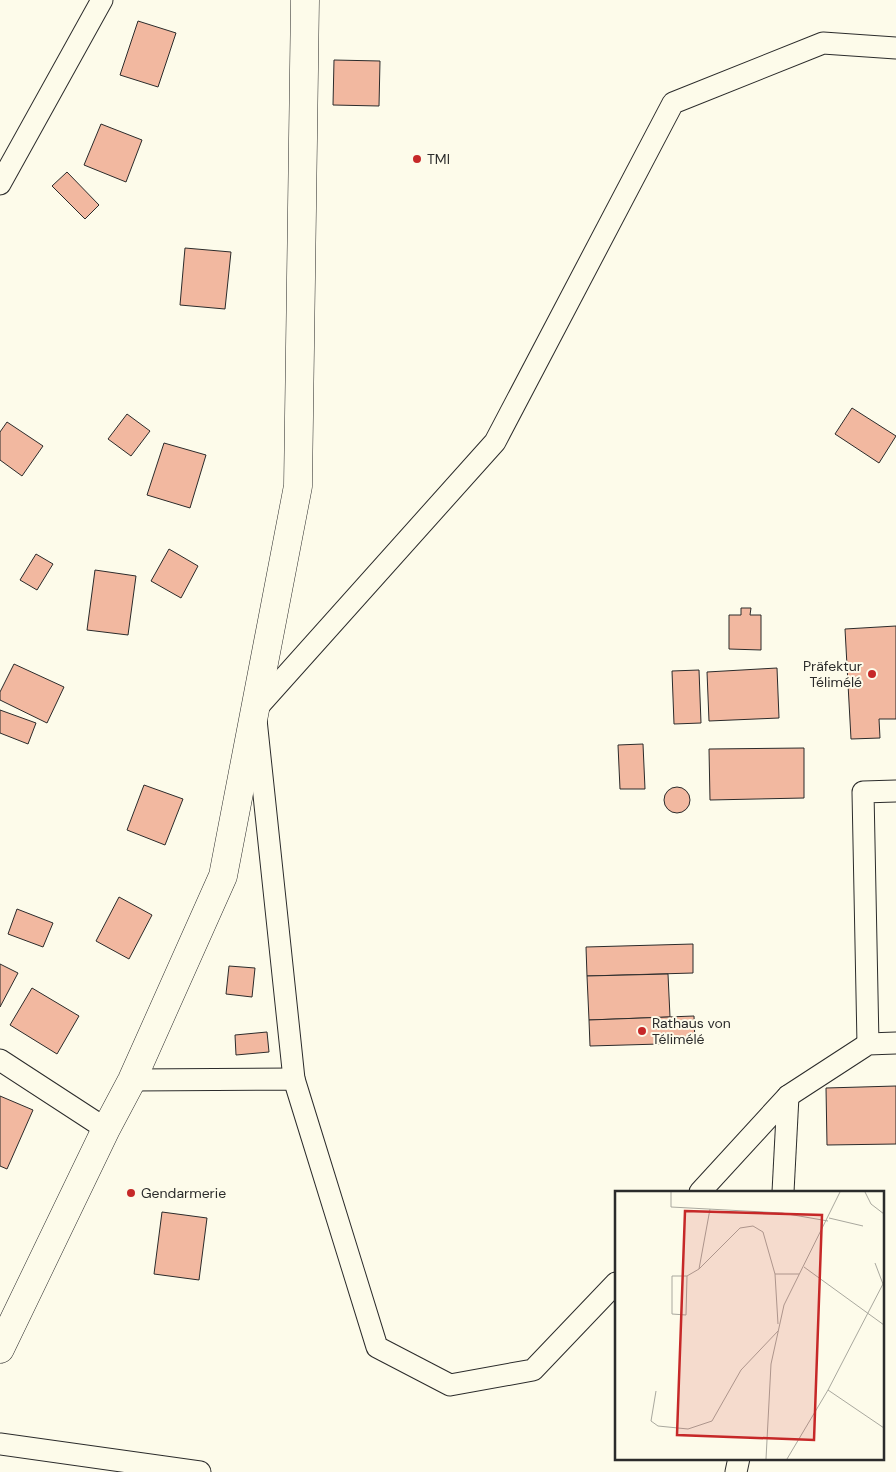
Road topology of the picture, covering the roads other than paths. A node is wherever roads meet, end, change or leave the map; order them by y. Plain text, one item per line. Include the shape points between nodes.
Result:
1 (102, 0) edge
2 (305, 0) edge
3 (896, 48) edge
4 (0, 184) edge
5 (255, 710) junction
6 (896, 792) edge
7 (896, 1043) edge
8 (868, 1044) junction
9 (0, 1060) edge
10 (294, 1079) junction
11 (132, 1080) junction
12 (788, 1096) junction
13 (106, 1128) junction
14 (701, 1191) edge
15 (783, 1191) edge
16 (615, 1284) edge
17 (0, 1349) edge
18 (0, 1444) edge
19 (200, 1472) edge

1 - 4 street
2 - 5 main road via 298,486
3 - 5 street via 823,43 673,103 495,442
5 - 10 street
5 - 11 main road via 223,876
6 - 8 street via 863,792
7 - 8 street
8 - 12 street
9 - 13 street
10 - 11 street
10 - 16 street via 377,1347 450,1385 533,1370
11 - 13 main road
12 - 14 street
12 - 15 street
13 - 17 main road
18 - 19 street

